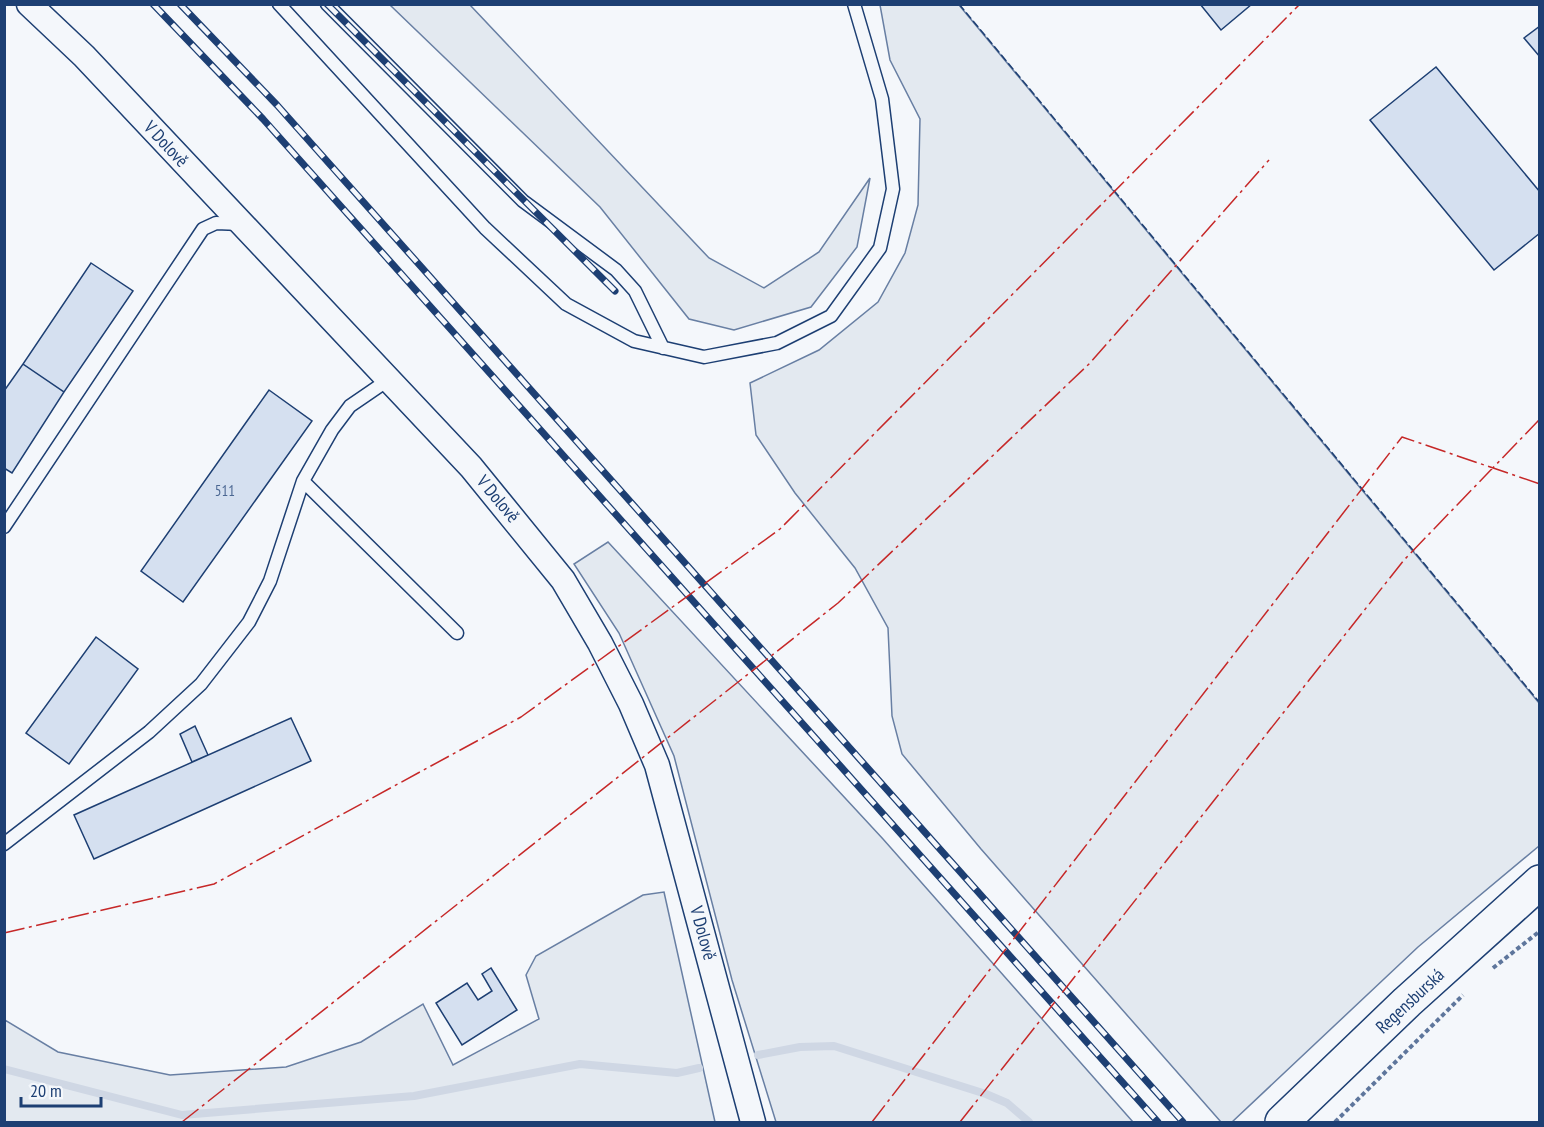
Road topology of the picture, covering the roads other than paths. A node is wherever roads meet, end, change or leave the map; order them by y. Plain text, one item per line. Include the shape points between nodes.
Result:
1 (29, 4) edge
2 (279, 4) edge
3 (327, 4) edge
4 (854, 4) edge
5 (241, 224) junction
6 (663, 348) junction
7 (388, 380) junction
8 (303, 481) junction
9 (4, 527) edge
10 (457, 633) dead end
11 (4, 844) edge
12 (1539, 882) edge
13 (753, 1122) edge
14 (1282, 1122) edge

1 - 5 street, V Dolově via 84,56
2 - 6 lane via 485,228 566,304 634,341
3 - 6 lane via 523,201 616,270 635,291
4 - 6 lane via 882,99 892,189 880,248 831,316 777,343 704,357
5 - 7 street, V Dolově
5 - 9 lane via 216,223 203,229
7 - 8 lane via 350,406
7 - 13 street, V Dolově via 471,466 563,580 631,704 667,799
8 - 10 lane
8 - 11 lane via 270,581 249,622 201,684 149,732
12 - 14 main road, Regensburská

